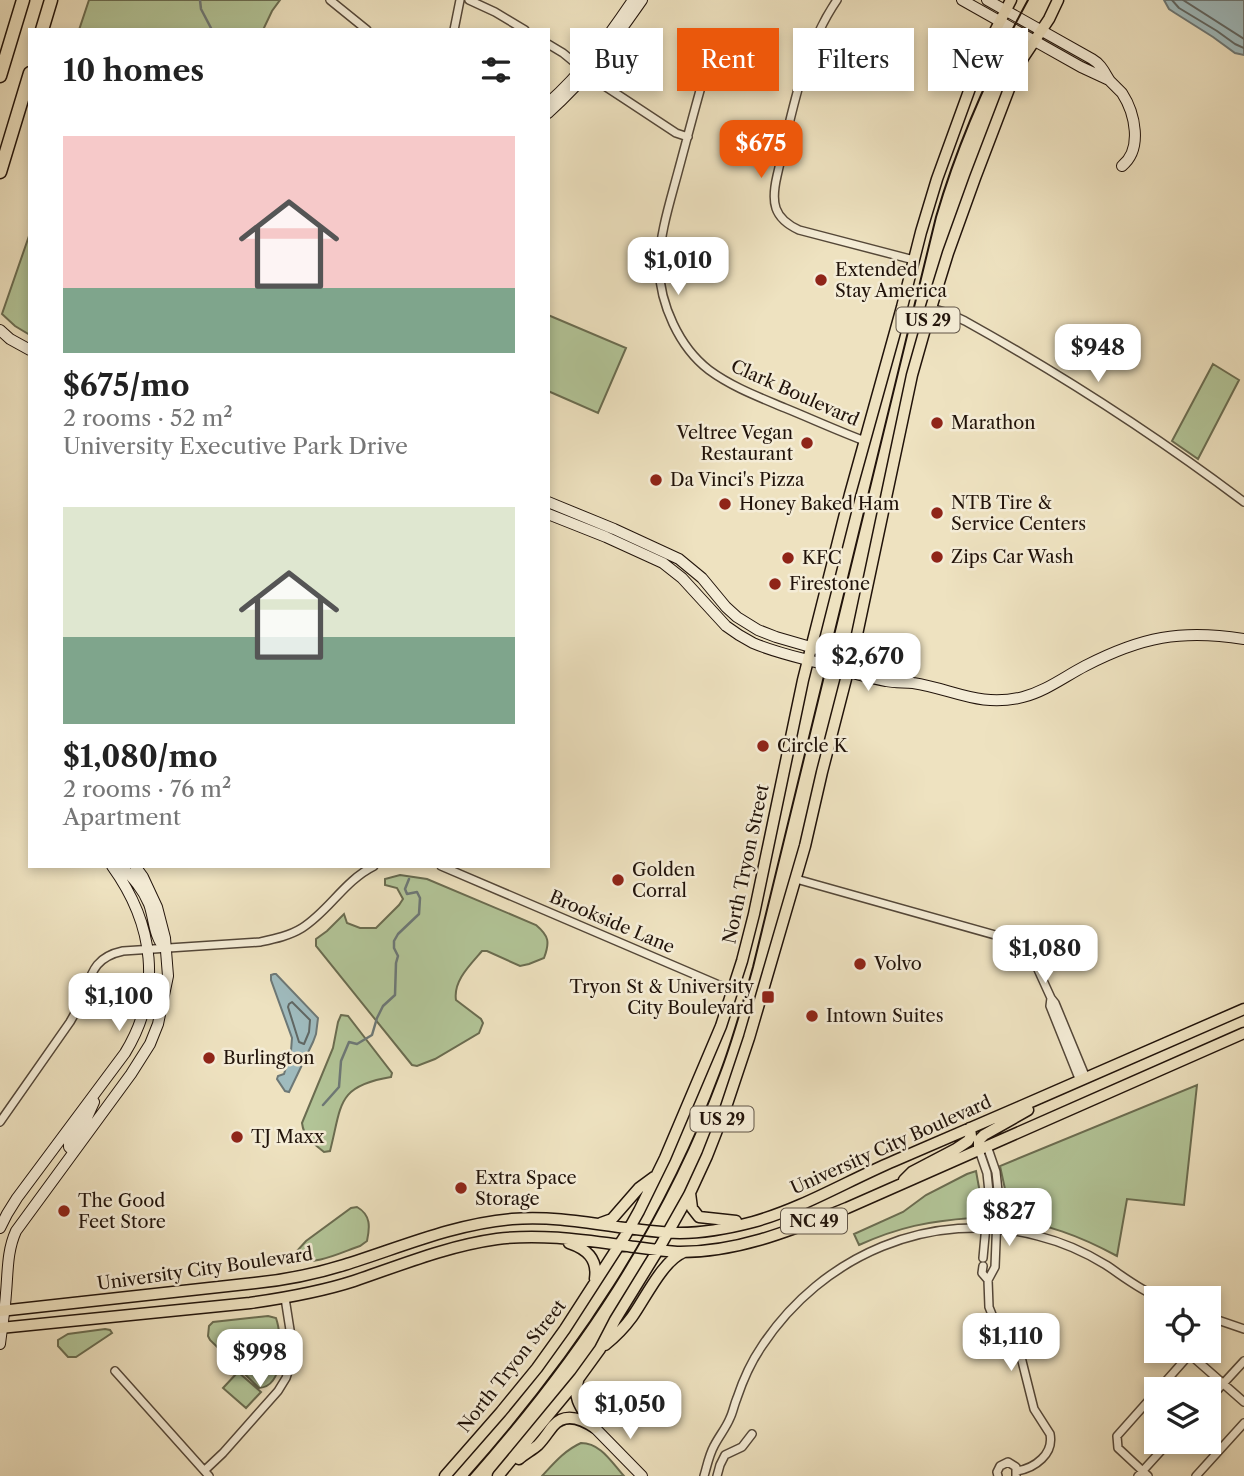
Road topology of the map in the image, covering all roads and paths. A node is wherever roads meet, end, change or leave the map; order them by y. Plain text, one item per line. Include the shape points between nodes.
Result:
1 (23, 0) edge
2 (51, 0) edge
3 (330, 0) edge
4 (460, 0) edge
5 (469, 0) edge
6 (633, 0) edge
7 (642, 0) edge
8 (837, 0) edge
9 (962, 0) edge
10 (987, 0) edge
11 (1012, 0) edge
12 (1058, 0) edge
13 (1003, 16) junction
14 (44, 28) edge
15 (365, 28) edge
16 (454, 28) edge
17 (522, 28) edge
18 (614, 28) edge
19 (622, 28) edge
20 (1041, 31) junction
21 (1034, 41) junction
22 (550, 45) edge
23 (570, 60) edge
24 (0, 76) edge
25 (28, 80) edge
26 (1109, 80) junction
27 (570, 84) edge
28 (572, 91) edge
29 (614, 91) edge
30 (700, 91) edge
31 (550, 101) edge
32 (550, 111) edge
33 (688, 136) junction
34 (1122, 166) dead end
35 (0, 172) edge
36 (914, 260) junction
37 (931, 308) junction
38 (0, 330) edge
39 (28, 349) edge
40 (864, 441) junction
41 (1244, 502) edge
42 (550, 503) edge
43 (550, 515) edge
44 (1244, 639) edge
45 (813, 647) junction
46 (852, 659) junction
47 (809, 660) junction
48 (848, 673) junction
49 (913, 683) junction
50 (113, 868) edge
51 (123, 868) edge
52 (136, 868) edge
53 (371, 868) edge
54 (446, 868) edge
55 (796, 879) junction
56 (166, 948) junction
57 (147, 949) junction
58 (733, 989) junction
59 (1244, 1009) edge
60 (1244, 1033) edge
61 (1083, 1079) junction
62 (97, 1091) junction
63 (1056, 1091) junction
64 (0, 1122) edge
65 (971, 1128) junction
66 (983, 1148) junction
67 (74, 1152) junction
68 (659, 1170) junction
69 (896, 1186) junction
70 (692, 1188) junction
71 (4, 1208) edge
72 (760, 1220) junction
73 (599, 1223) junction
74 (0, 1228) edge
75 (630, 1228) junction
76 (986, 1228) junction
77 (996, 1228) junction
78 (668, 1232) junction
79 (553, 1237) junction
80 (619, 1245) junction
81 (658, 1250) junction
82 (688, 1251) junction
83 (988, 1280) junction
84 (594, 1285) junction
85 (1144, 1292) edge
86 (285, 1298) junction
87 (2, 1311) edge
88 (1221, 1321) edge
89 (1, 1327) edge
90 (1244, 1329) edge
91 (0, 1344) edge
92 (600, 1349) junction
93 (1244, 1361) edge
94 (1179, 1363) edge
95 (1200, 1363) edge
96 (115, 1371) dead end
97 (1168, 1377) edge
98 (579, 1378) junction
99 (1224, 1384) junction
100 (1221, 1387) edge
101 (1244, 1402) edge
102 (1144, 1405) edge
103 (1244, 1423) edge
104 (595, 1428) junction
105 (752, 1434) dead end
106 (1159, 1454) edge
107 (207, 1473) edge
108 (1017, 1473) edge
109 (1143, 1474) edge
110 (499, 1475) edge
111 (445, 1476) edge
112 (642, 1476) edge
113 (704, 1476) edge
114 (717, 1476) edge
115 (998, 1476) edge
116 (1196, 1476) edge

1 - 24 highway
2 - 14 highway
3 - 15 street
4 - 16 street
5 - 17 street
6 - 18 street
7 - 19 street
8 - 36 street via 804,72 776,176 774,204 780,217 799,230
9 - 13 street
10 - 13 street
11 - 13 main road, North Tryon Street / US 29
12 - 20 main road, US 29
13 - 20 street
13 - 21 street via 1016,31
13 - 36 main road, North Tryon Street / US 29 via 959,115
20 - 21 main road, US 29
20 - 26 street via 1097,62
21 - 26 street
21 - 37 main road, US 29 via 994,127
22 - 23 street
25 - 35 highway
26 - 34 street via 1127,103 1135,131 1133,150
27 - 31 street
28 - 32 street
29 - 33 street via 676,133
30 - 33 street, Clark Boulevard
33 - 40 street, Clark Boulevard via 660,260 663,294 678,332 698,360 727,382
36 - 40 main road, North Tryon Street / US 29
37 - 41 street via 965,321 1089,395
37 - 46 main road, US 29 via 901,421
38 - 39 street
40 - 45 main road, North Tryon Street / US 29
42 - 45 street via 674,556 743,622
43 - 47 street via 663,563 739,635
44 - 49 street via 1195,634 1152,640 1095,661 1042,690 1006,700 975,699
45 - 46 street
45 - 47 main road, North Tryon Street / US 29
46 - 48 main road, US 29
46 - 49 street
47 - 48 street
47 - 58 main road, North Tryon Street / US 29 via 754,914
48 - 49 street
48 - 55 main road, US 29
50 - 57 street via 140,915
51 - 56 street via 144,894
52 - 56 street via 157,906
53 - 56 street via 351,881 309,923 288,934 260,942
54 - 58 street, Brookside Lane
55 - 61 street via 1020,942 1028,948 1055,1003
55 - 70 main road, US 29 via 725,1110
56 - 57 street
56 - 67 street via 165,993 150,1044
57 - 62 street via 148,988 141,1019 128,1047
57 - 64 street via 114,953 95,966 70,1022
58 - 68 main road, North Tryon Street / US 29
59 - 61 main road, University City Boulevard / NC 49
60 - 66 main road, University City Boulevard / NC 49
61 - 63 main road, University City Boulevard / NC 49
62 - 67 street via 85,1122 69,1143
62 - 71 street
63 - 65 main road, University City Boulevard / NC 49
63 - 66 main road via 984,1135 979,1140
65 - 69 main road via 968,1142 912,1172
65 - 72 main road, University City Boulevard / NC 49
66 - 69 main road, University City Boulevard / NC 49
66 - 76 street via 988,1181
66 - 77 street via 997,1178
67 - 87 street via 16,1231
68 - 73 main road via 612,1219
68 - 75 main road, North Tryon Street
69 - 82 main road, University City Boulevard / NC 49 via 773,1236
70 - 72 main road via 691,1205 699,1217
70 - 78 main road, US 29
71 - 74 street
72 - 78 main road, University City Boulevard / NC 49 via 689,1233
73 - 75 main road, University City Boulevard
73 - 87 main road, University City Boulevard via 543,1218 492,1221 289,1278
75 - 78 main road, University City Boulevard / NC 49
75 - 80 main road, North Tryon Street
76 - 77 street
76 - 83 street via 982,1273
76 - 113 street via 938,1230 885,1245 812,1287 760,1349
77 - 83 street via 995,1267
77 - 85 street via 1056,1241 1091,1256
78 - 81 main road
79 - 80 main road, University City Boulevard
79 - 84 main road via 589,1254 596,1269
79 - 86 main road, University City Boulevard via 481,1241
80 - 81 main road, University City Boulevard
80 - 84 main road, North Tryon Street
81 - 82 main road, University City Boulevard / NC 49
81 - 92 main road
82 - 92 main road via 668,1263 627,1324
83 - 108 street via 989,1307 1021,1357 1034,1409 1051,1438 1048,1451 1035,1465
84 - 111 main road, North Tryon Street via 537,1368
86 - 89 main road, University City Boulevard
86 - 107 street via 293,1349 286,1378
87 - 89 street
88 - 90 street
89 - 91 street
92 - 98 main road
93 - 99 street
94 - 97 street
95 - 99 street
96 - 107 street
98 - 104 main road via 578,1402
98 - 110 main road
99 - 100 street
99 - 101 street
102 - 109 street via 1117,1436 1118,1448
103 - 116 street
104 - 110 main road via 580,1419 561,1420
104 - 112 street
105 - 114 street via 742,1447 725,1455
106 - 109 street
108 - 115 street via 1012,1463 1005,1462

